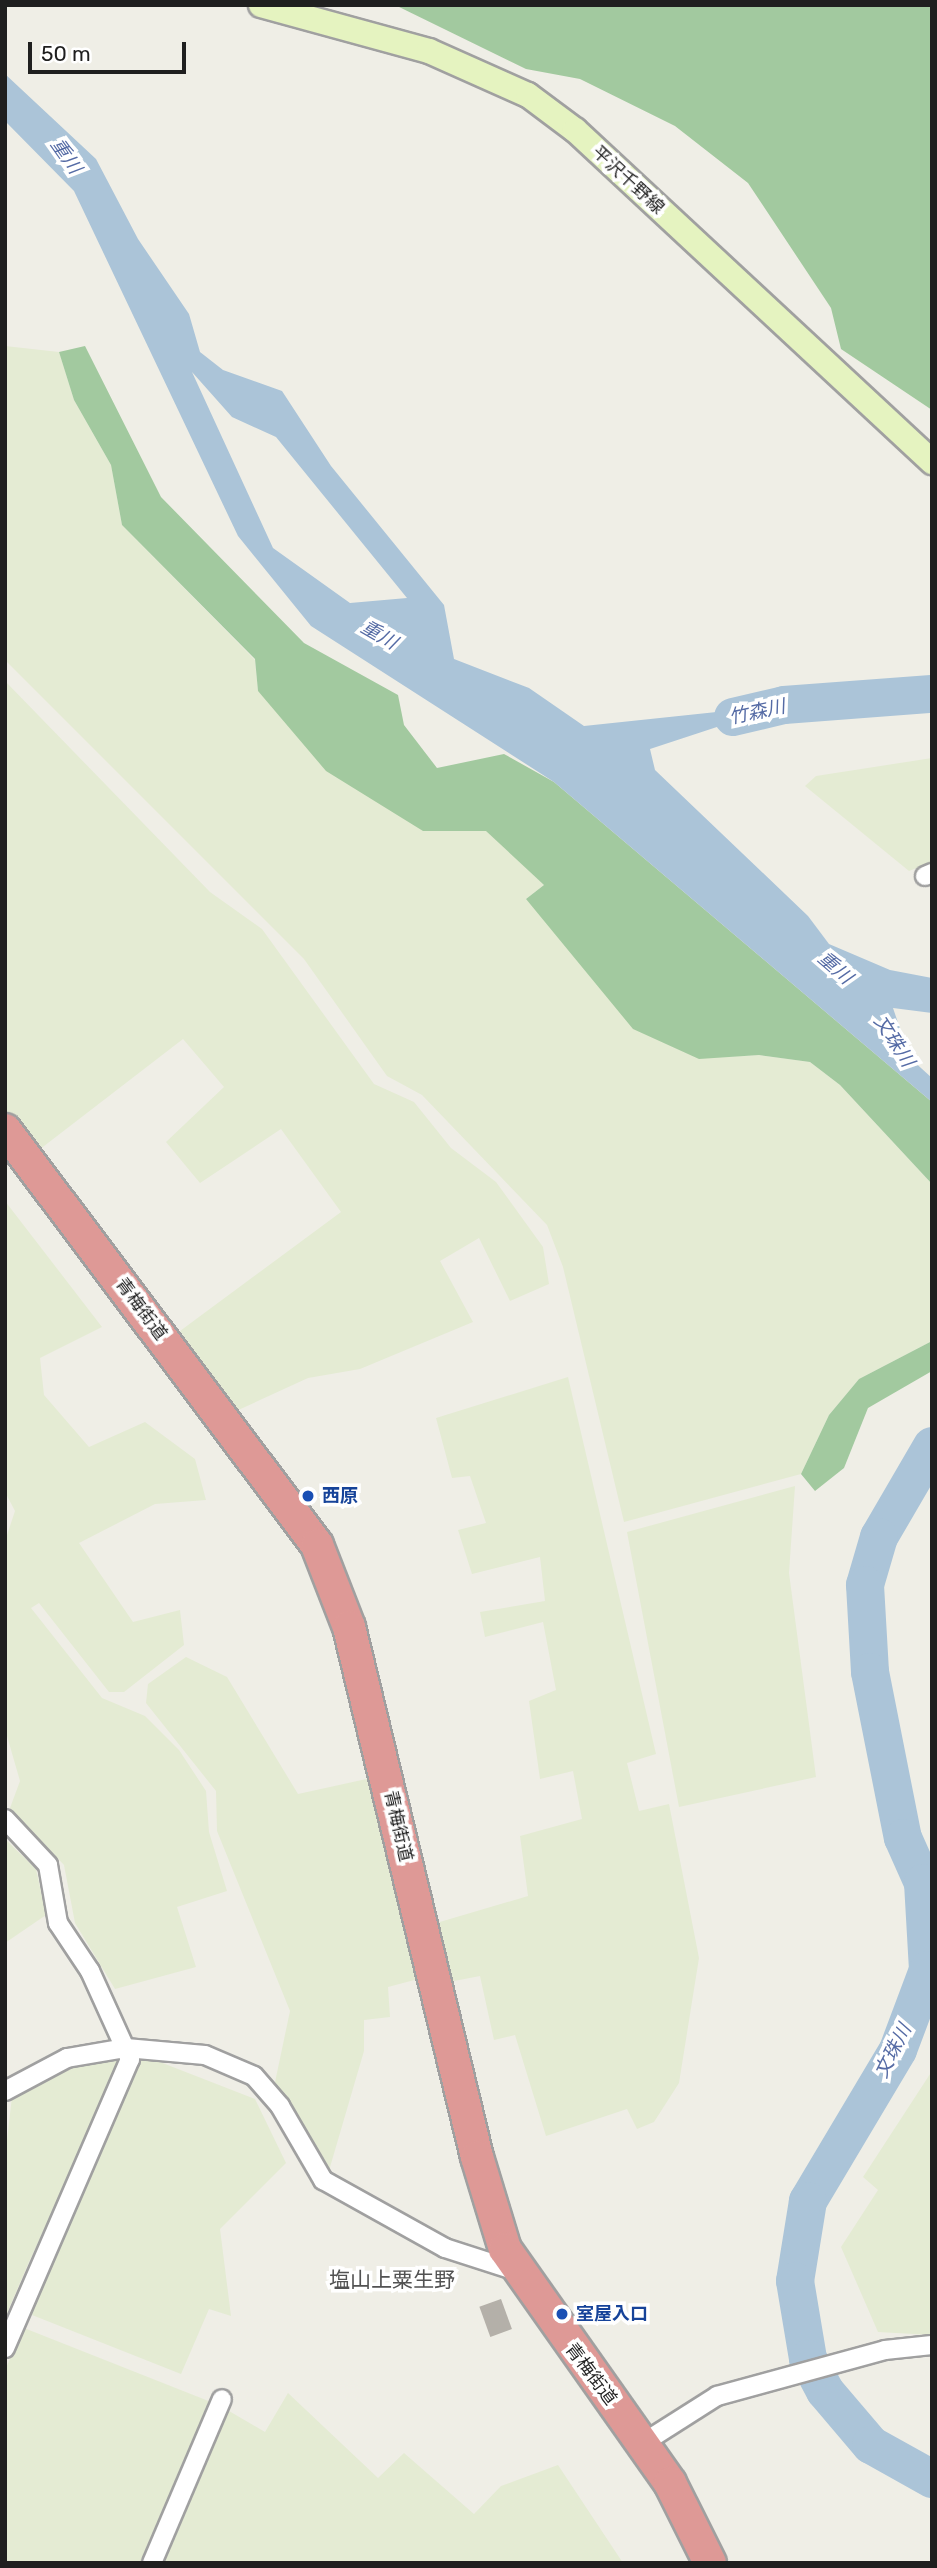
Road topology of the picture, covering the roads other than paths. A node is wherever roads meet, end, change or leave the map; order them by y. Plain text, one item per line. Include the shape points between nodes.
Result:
1 (261, 5) edge
2 (932, 462) edge
3 (5, 1130) edge
4 (5, 1819) edge
5 (126, 2048) junction
6 (5, 2091) edge
7 (516, 2271) junction
8 (932, 2345) edge
9 (5, 2348) edge
10 (222, 2399) dead end
11 (643, 2443) junction
12 (152, 2563) edge
13 (710, 2563) edge

1 - 2 main road, 平沢千野線 via 429,51 528,95 575,130
3 - 7 highway, 青梅街道 via 277,1486 332,1576 366,1691 477,2157
4 - 5 street via 48,1865 58,1923 90,1971
5 - 6 street via 67,2058
5 - 7 street via 205,2055 254,2077 280,2106 323,2179 445,2248
5 - 9 street via 130,2059
7 - 11 highway, 青梅街道
8 - 11 street via 885,2350 717,2396
10 - 12 street
11 - 13 highway, 青梅街道

